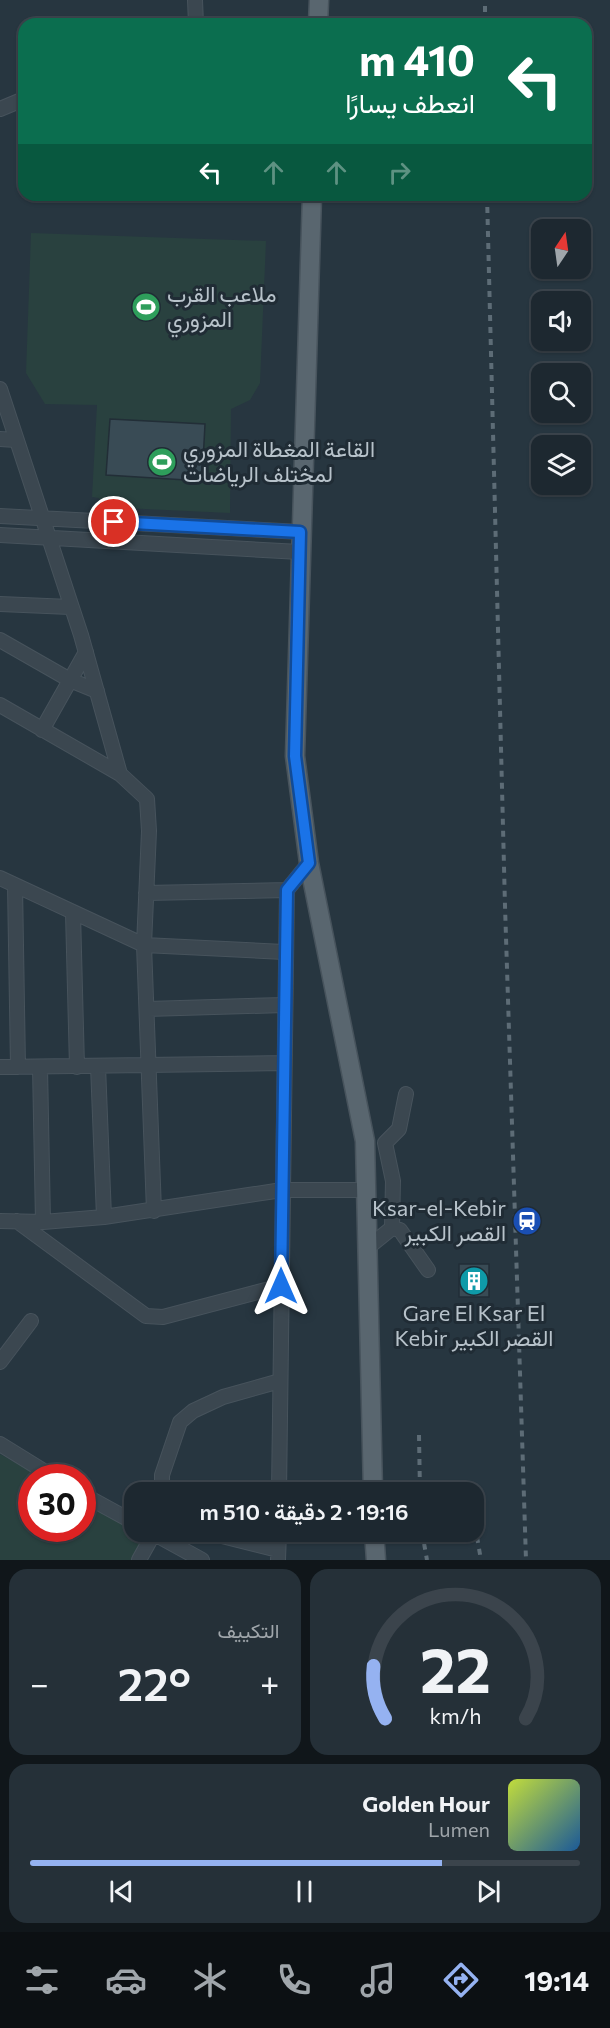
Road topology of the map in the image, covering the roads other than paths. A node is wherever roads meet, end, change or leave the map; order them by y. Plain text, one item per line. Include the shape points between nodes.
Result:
1 (195, 0) edge
2 (319, 0) edge
3 (196, 18) edge
4 (318, 18) edge
5 (18, 102) edge
6 (0, 109) edge
7 (312, 201) edge
8 (0, 389) edge
9 (0, 439) edge
10 (16, 440) junction
11 (0, 516) edge
12 (44, 518) junction
13 (300, 532) junction
14 (0, 535) edge
15 (50, 538) junction
16 (300, 552) junction
17 (0, 604) edge
18 (70, 607) junction
19 (0, 640) edge
20 (86, 652) junction
21 (70, 680) junction
22 (97, 691) junction
23 (0, 705) edge
24 (42, 730) junction
25 (120, 774) junction
26 (309, 863) junction
27 (0, 878) edge
28 (15, 885) junction
29 (287, 890) junction
30 (146, 892) junction
31 (73, 914) junction
32 (144, 945) junction
33 (284, 952) junction
34 (284, 1005) junction
35 (147, 1009) junction
36 (283, 1063) junction
37 (149, 1065) junction
38 (77, 1066) junction
39 (98, 1066) junction
40 (0, 1067) edge
41 (18, 1067) junction
42 (40, 1067) junction
43 (406, 1094) dead end
44 (364, 1141) junction
45 (385, 1143) junction
46 (282, 1190) junction
47 (366, 1190) junction
48 (154, 1211) junction
49 (104, 1217) junction
50 (0, 1221) edge
51 (17, 1221) junction
52 (42, 1222) junction
53 (392, 1228) junction
54 (366, 1249) junction
55 (428, 1270) dead end
56 (281, 1286) junction
57 (31, 1321) dead end
58 (0, 1362) edge
59 (280, 1382) junction
60 (0, 1444) edge
61 (32, 1464) edge
62 (162, 1482) edge
63 (279, 1482) edge
64 (373, 1482) edge
65 (96, 1502) edge
66 (124, 1517) edge
67 (147, 1542) edge
68 (170, 1542) edge
69 (237, 1542) edge
70 (375, 1542) edge
71 (278, 1555) edge
72 (139, 1560) edge
73 (202, 1560) edge
74 (376, 1560) edge

1 - 3 street
2 - 4 main road
5 - 6 street
7 - 13 main road
8 - 10 street
9 - 10 street
10 - 12 street
11 - 12 street
12 - 13 street
12 - 15 street
13 - 16 main road
14 - 15 street
15 - 16 street
15 - 18 street
16 - 26 main road via 295,756
17 - 18 street
18 - 20 street
19 - 21 street
20 - 21 street
20 - 22 street
21 - 22 street
21 - 24 street
22 - 25 street
23 - 24 street
24 - 25 street
25 - 30 street via 147,799
26 - 29 street
26 - 44 main road
27 - 28 street
28 - 31 street
28 - 41 street
29 - 30 street
29 - 33 street
30 - 32 street
31 - 32 street
31 - 38 street
32 - 33 street
32 - 35 street
33 - 34 street
34 - 35 street
34 - 36 street
35 - 37 street
36 - 37 street
36 - 46 street
37 - 39 street
37 - 48 street
38 - 39 street
38 - 42 street
39 - 49 street
40 - 41 street
41 - 42 street
42 - 52 street
43 - 45 street via 399,1129
44 - 45 street
44 - 47 main road
45 - 53 street via 393,1181
46 - 47 street
46 - 48 street
46 - 56 street
47 - 54 main road
48 - 49 street
49 - 52 street
50 - 51 street
51 - 52 street
51 - 56 street via 146,1316 163,1317
53 - 54 street
53 - 55 street via 400,1230
54 - 64 main road
56 - 59 street
57 - 58 street
59 - 62 street via 223,1397 180,1422
59 - 63 street
60 - 61 street
65 - 66 street
67 - 72 street
68 - 73 street
69 - 71 street
70 - 74 main road

